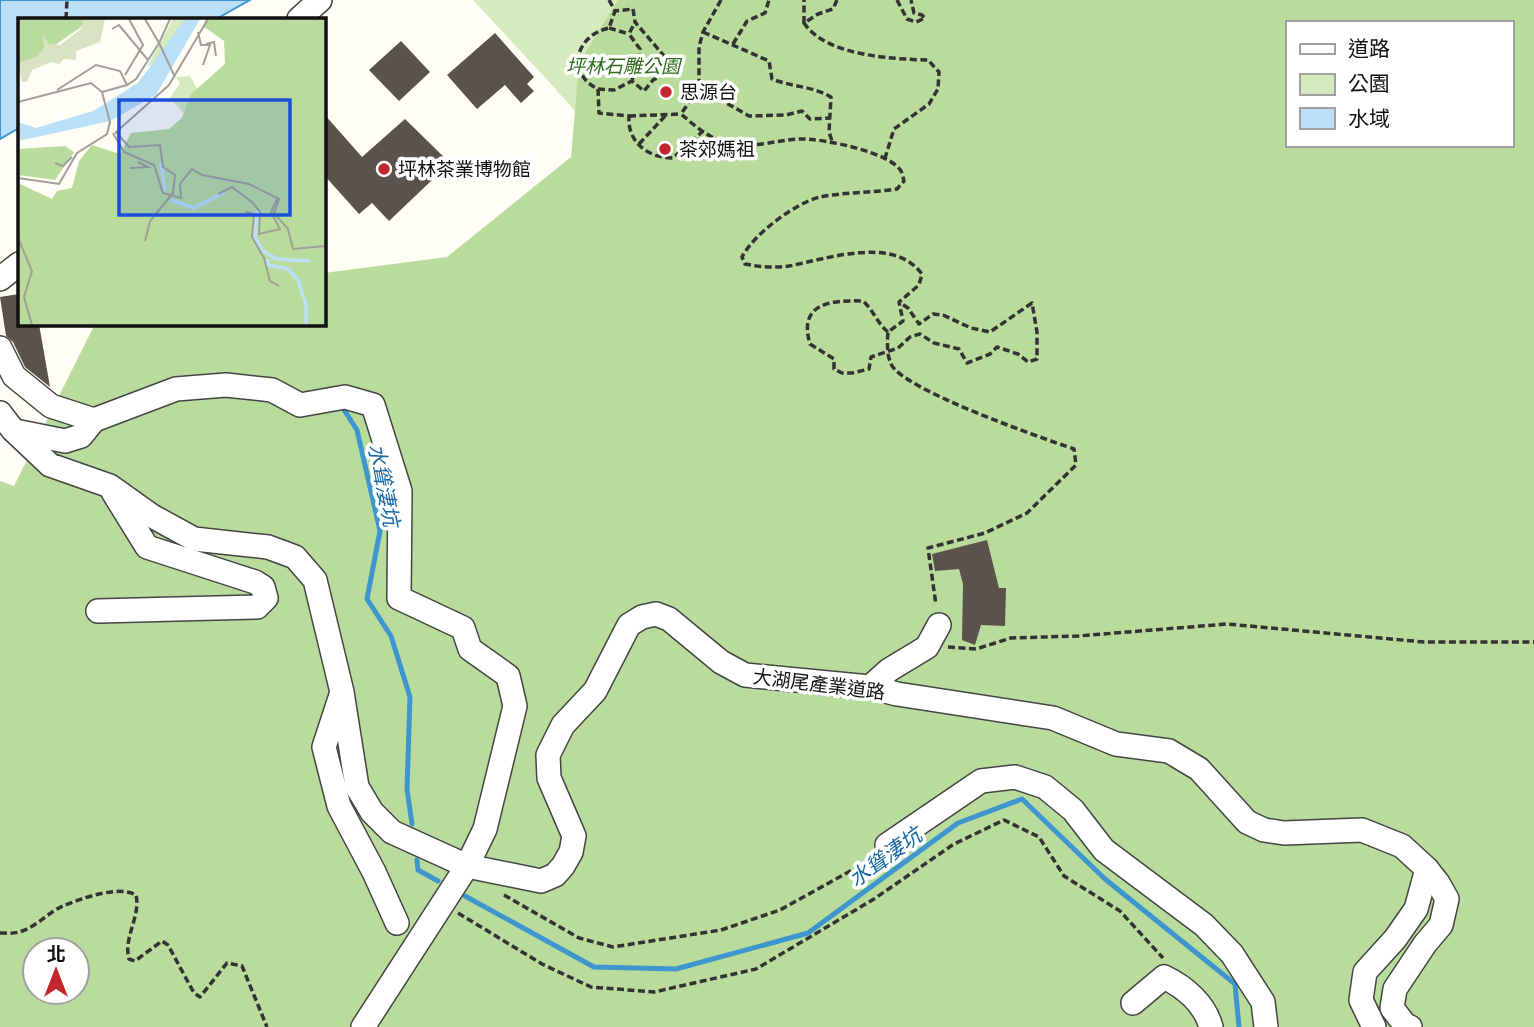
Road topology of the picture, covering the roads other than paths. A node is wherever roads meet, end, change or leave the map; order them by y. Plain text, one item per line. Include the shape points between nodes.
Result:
1 (320, 0) edge
2 (300, 18) edge
3 (18, 265) edge
4 (0, 279) edge
5 (0, 348) edge
6 (94, 420) junction
7 (7, 421) edge
8 (110, 486) junction
9 (98, 611) dead end
10 (940, 625) road end
11 (870, 687) junction
12 (342, 692) junction
13 (884, 850) road end
14 (467, 866) junction
15 (1427, 869) junction
16 (397, 923) dead end
17 (1133, 1003) dead end
18 (363, 1027) edge
19 (1211, 1027) edge
20 (1266, 1027) edge
21 (1374, 1027) edge
22 (1410, 1027) edge

1 - 2 street
3 - 4 street
5 - 6 street via 13,376 51,406
6 - 7 street via 82,436 65,441
6 - 14 street via 176,389 226,385 272,390 300,405 345,397 373,405 400,491 399,598 463,628 470,649 508,676 515,706 485,829
7 - 8 street, 大湖尾產業道路 via 50,465
8 - 9 street via 147,547 255,582 263,587 265,598 257,607
8 - 12 street, 大湖尾產業道路 via 194,539 268,547 295,557 315,580
10 - 11 street via 927,647
11 - 14 street, 大湖尾產業道路 via 745,675 721,662 669,619 656,614 642,617 629,625 595,691 563,725 548,755 549,778 574,836 563,866 541,881
11 - 15 street, 大湖尾產業道路 via 1053,718 1116,744 1169,751 1199,769 1247,822 1264,831 1362,830 1402,846
12 - 14 street, 大湖尾產業道路 via 356,788 372,813 392,832
12 - 16 street via 324,747 339,806
13 - 20 street via 981,781 1015,777 1045,786 1073,810 1104,850 1204,925 1222,944 1263,1002
14 - 18 street
15 - 21 street via 1416,909 1365,972 1361,1000
15 - 22 street, 大湖尾產業道路 via 1447,899 1441,925 1395,989 1392,1008
17 - 19 street via 1164,977 1183,986 1208,1016

